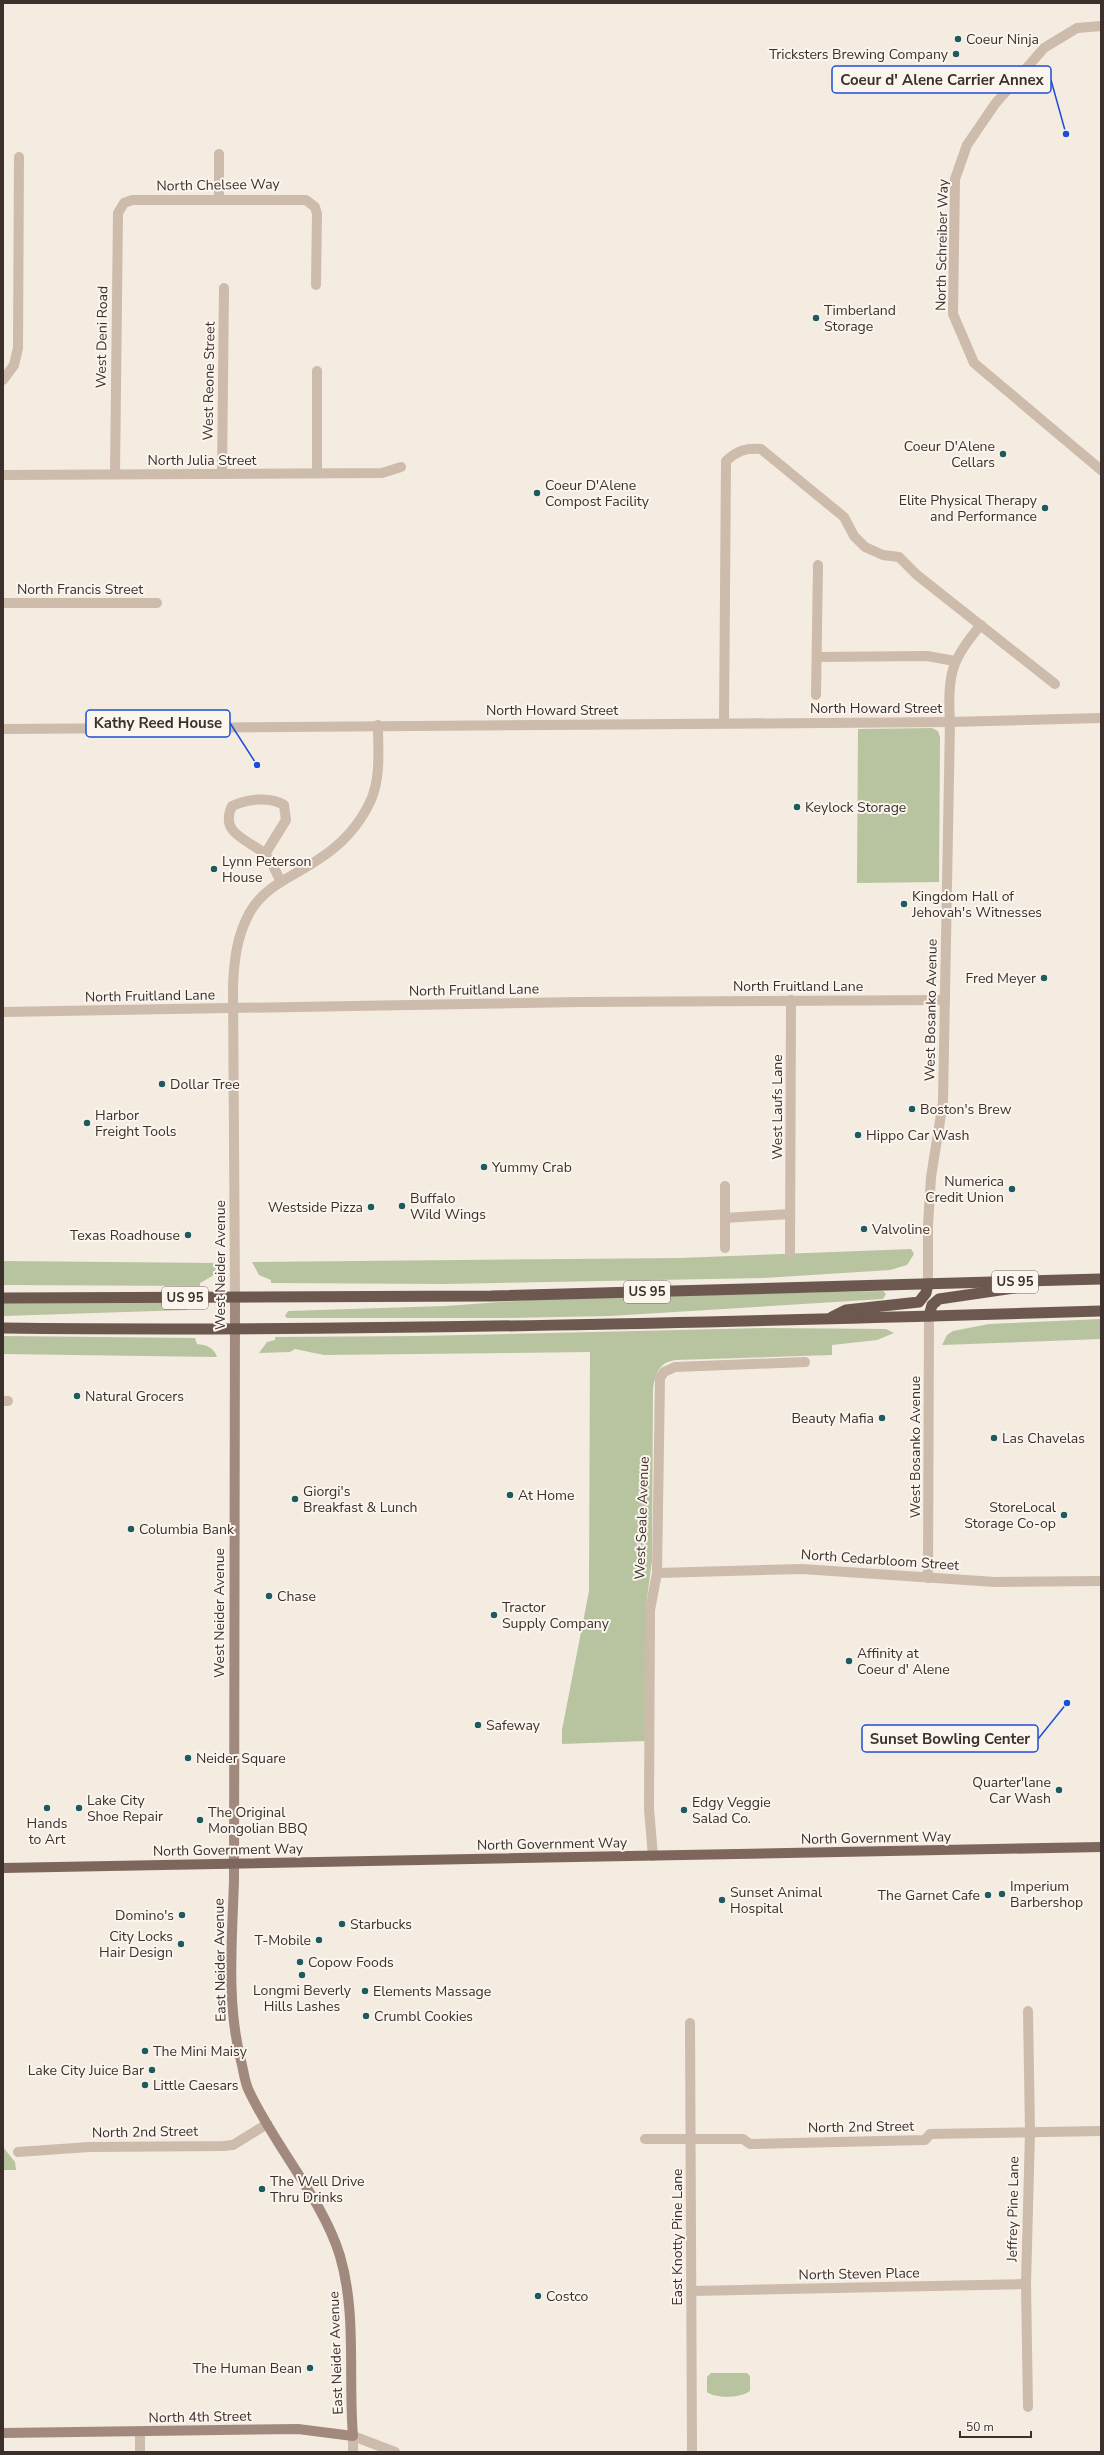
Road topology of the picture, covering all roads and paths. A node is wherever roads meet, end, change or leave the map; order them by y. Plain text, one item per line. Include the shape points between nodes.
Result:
1 (1101, 26) edge
2 (219, 154) dead end
3 (19, 157) dead end
4 (219, 199) junction
5 (124, 203) joint
6 (316, 285) dead end
7 (224, 288) dead end
8 (317, 371) dead end
9 (4, 379) edge
10 (400, 467) dead end
11 (1101, 470) edge
12 (317, 473) junction
13 (115, 474) junction
14 (222, 474) junction
15 (3, 475) edge
16 (818, 565) dead end
17 (3, 603) edge
18 (157, 603) dead end
19 (982, 625) junction
20 (817, 657) junction
21 (955, 661) junction
22 (1055, 684) dead end
23 (816, 695) dead end
24 (1101, 718) edge
25 (950, 722) junction
26 (724, 723) junction
27 (378, 725) junction
28 (3, 729) edge
29 (266, 854) junction
30 (281, 881) junction
31 (791, 1000) junction
32 (945, 1000) junction
33 (233, 1010) junction
34 (3, 1012) edge
35 (725, 1186) dead end
36 (790, 1214) junction
37 (725, 1218) junction
38 (725, 1248) dead end
39 (790, 1253) dead end
40 (1101, 1279) edge
41 (1043, 1281) junction
42 (928, 1284) junction
43 (3, 1298) edge
44 (235, 1298) junction
45 (1101, 1311) edge
46 (929, 1316) junction
47 (828, 1319) junction
48 (3, 1328) edge
49 (235, 1328) junction
50 (805, 1362) dead end
51 (657, 1572) junction
52 (928, 1578) junction
53 (1101, 1581) edge
54 (1101, 1847) edge
55 (653, 1856) junction
56 (234, 1864) junction
57 (3, 1868) edge
58 (1028, 2011) dead end
59 (690, 2023) dead end
60 (267, 2124) junction
61 (1101, 2131) edge
62 (1030, 2132) junction
63 (645, 2139) dead end
64 (691, 2139) junction
65 (18, 2152) dead end
66 (1026, 2284) junction
67 (692, 2291) junction
68 (1028, 2407) dead end
69 (140, 2432) junction
70 (3, 2433) edge
71 (353, 2436) junction
72 (140, 2452) edge
73 (353, 2452) edge
74 (395, 2452) edge
75 (692, 2452) edge

1 - 11 street, North Schreiber Way via 1077,28 1044,48 995,104 967,145 955,179 953,314 974,363
2 - 4 street
3 - 9 street via 18,348 14,365
4 - 5 street, North Chelsee Way via 132,200
4 - 6 street, North Chelsee Way via 299,198 312,203 317,214
5 - 13 street, West Deni Road via 118,213
7 - 14 street, West Reone Street
8 - 12 street
10 - 12 street, North Julia Street via 382,473
12 - 14 street, North Julia Street
13 - 14 street, North Julia Street
13 - 15 street, North Julia Street
16 - 20 street
17 - 18 street, North Francis Street
19 - 21 street, West Bosanko Avenue via 962,646
19 - 22 street
19 - 26 street via 898,557 883,555 865,547 854,536 844,517 761,449 749,448 738,451 726,461
20 - 21 street via 927,656
20 - 23 street
21 - 25 street, West Bosanko Avenue via 948,693
24 - 25 street, North Howard Street
25 - 26 street, North Howard Street
25 - 32 street, West Bosanko Avenue
26 - 27 street, North Howard Street
27 - 28 street, North Howard Street
27 - 30 street, West Neider Avenue via 378,776 372,799 358,823 340,843 320,859
29 - 29 street via 231,829 228,822 232,806 239,802 264,800 284,805 286,820
29 - 30 street
30 - 33 street, West Neider Avenue via 250,911 242,931 234,964
31 - 32 street, North Fruitland Lane
31 - 33 street, North Fruitland Lane
31 - 36 street, West Laufs Lane
32 - 42 street, West Bosanko Avenue via 943,1102 931,1177
33 - 34 street, North Fruitland Lane
33 - 44 street, West Neider Avenue
35 - 37 street
36 - 37 street
36 - 39 street, West Laufs Lane
37 - 38 street
40 - 41 highway, US 95
41 - 42 highway, US 95
41 - 46 highway via 939,1299 932,1305
42 - 44 highway, US 95 via 560,1294
42 - 47 highway via 926,1293 919,1302 846,1310
43 - 44 highway, US 95
44 - 49 main road, West Neider Avenue
45 - 46 highway, US 95
46 - 47 highway, US 95
46 - 52 street, West Bosanko Avenue
47 - 49 highway, US 95 via 613,1325
48 - 49 highway, US 95
49 - 56 main road, West Neider Avenue
50 - 51 street, West Seale Avenue via 675,1367 664,1372 660,1378
51 - 52 street, North Cedarbloom Street via 787,1569 870,1572
51 - 55 street, West Seale Avenue via 650,1610 649,1809
52 - 53 street, North Cedarbloom Street via 1013,1583
54 - 55 main road, North Government Way
55 - 56 main road, North Government Way
56 - 57 main road, North Government Way
56 - 60 main road, East Neider Avenue via 231,1956 233,2016 248,2090
58 - 62 street, Jeffrey Pine Lane
59 - 64 street, East Knotty Pine Lane
60 - 65 street, North 2nd Street via 233,2145 89,2147
60 - 71 main road, East Neider Avenue via 329,2228 348,2286
61 - 62 street, North 2nd Street
62 - 64 street, North 2nd Street via 930,2134 925,2140 758,2144 750,2144 743,2139
62 - 66 street, Jeffrey Pine Lane
63 - 64 street, North 2nd Street
64 - 67 street, East Knotty Pine Lane
66 - 67 street, North Steven Place
66 - 68 street, Jeffrey Pine Lane
67 - 75 street, East Knotty Pine Lane
69 - 70 main road, North 4th Street
69 - 71 main road, North 4th Street via 298,2429
69 - 72 street
71 - 73 street
71 - 74 street, North 4th Street

